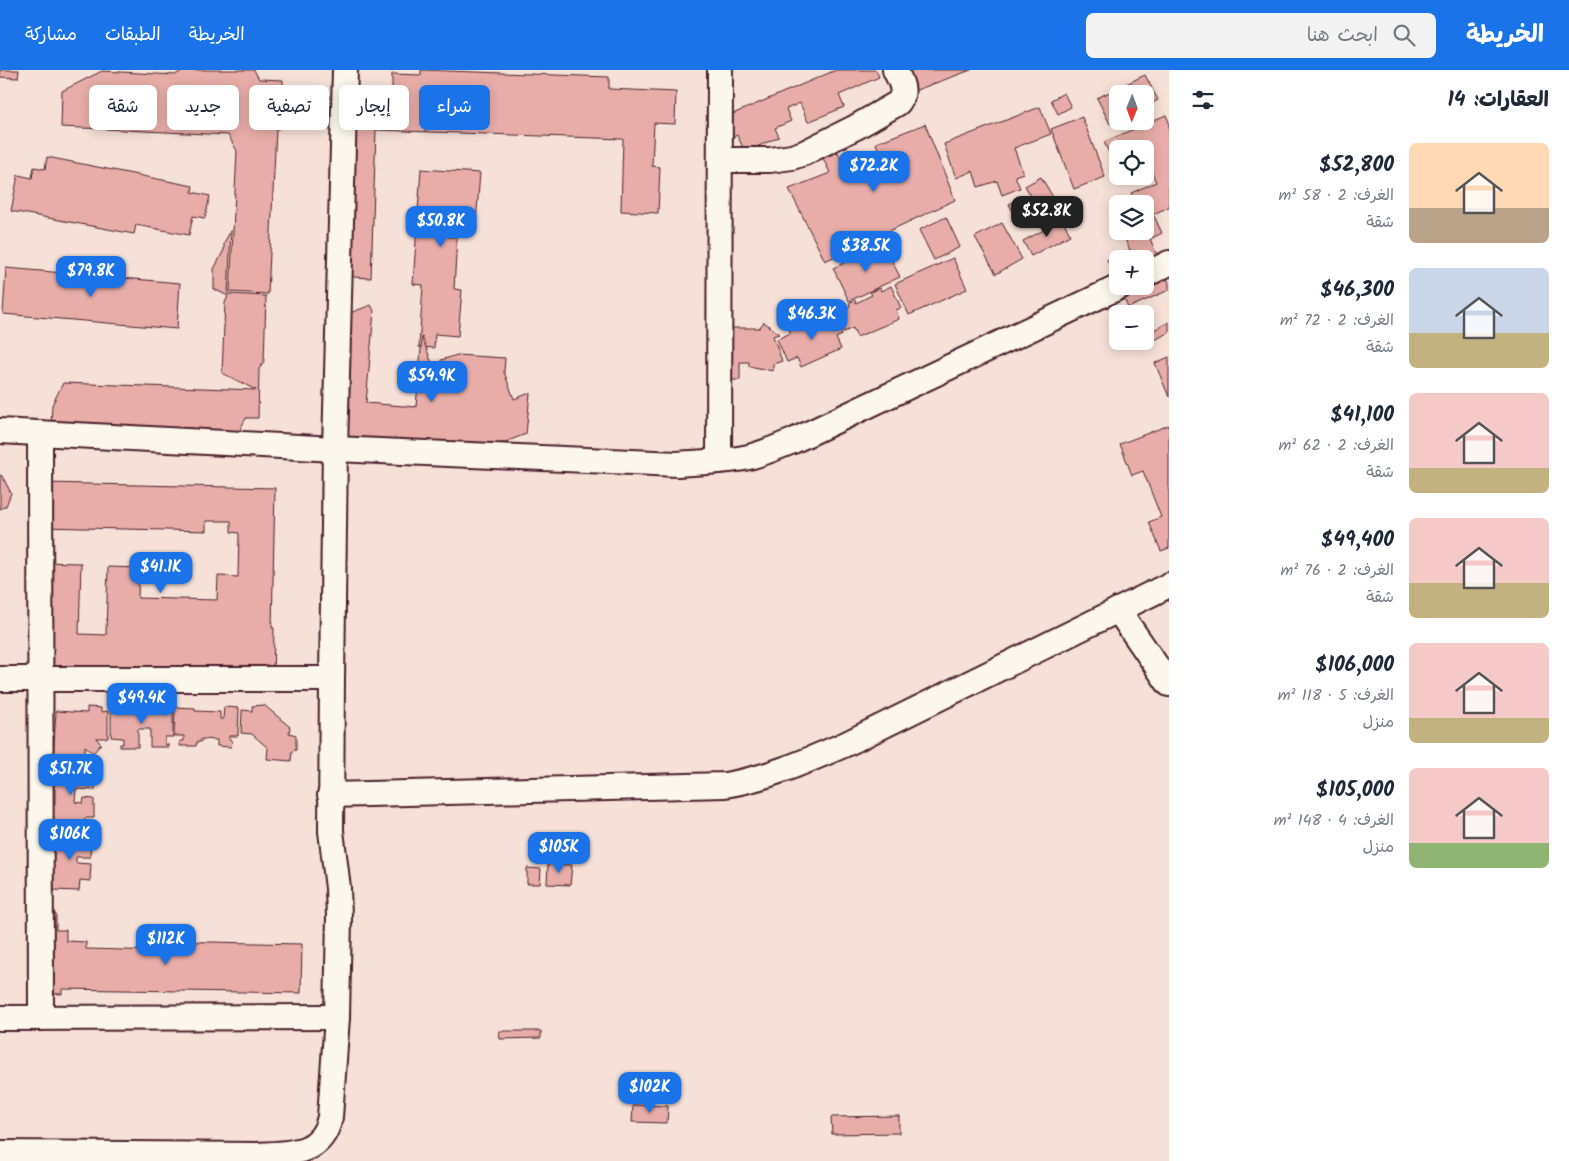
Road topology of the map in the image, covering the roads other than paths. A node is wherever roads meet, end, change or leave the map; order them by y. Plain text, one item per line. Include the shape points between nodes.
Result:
1 (345, 70) edge
2 (720, 70) edge
3 (895, 70) edge
4 (720, 160) junction
5 (1169, 263) edge
6 (1154, 270) edge
7 (1109, 291) edge
8 (0, 431) edge
9 (40, 433) junction
10 (335, 449) junction
11 (719, 461) junction
12 (1169, 585) edge
13 (1118, 610) junction
14 (0, 679) edge
15 (332, 679) junction
16 (41, 680) junction
17 (1169, 684) edge
18 (330, 795) junction
19 (337, 1017) junction
20 (0, 1018) edge
21 (41, 1018) junction
22 (0, 1153) edge

1 - 10 street
2 - 4 street
3 - 4 street via 904,92 902,98 856,128 792,157
4 - 11 street
5 - 6 street
7 - 11 street via 793,441 763,453
8 - 9 street
9 - 10 street
9 - 16 street
10 - 11 street via 677,464
10 - 15 street
12 - 13 street
13 - 17 street
13 - 18 street via 846,744 753,780 716,786
14 - 16 street
15 - 16 street
15 - 18 street
16 - 21 street
18 - 19 street via 339,916
19 - 21 street
19 - 22 street via 328,1128 312,1147 256,1155
20 - 21 street

